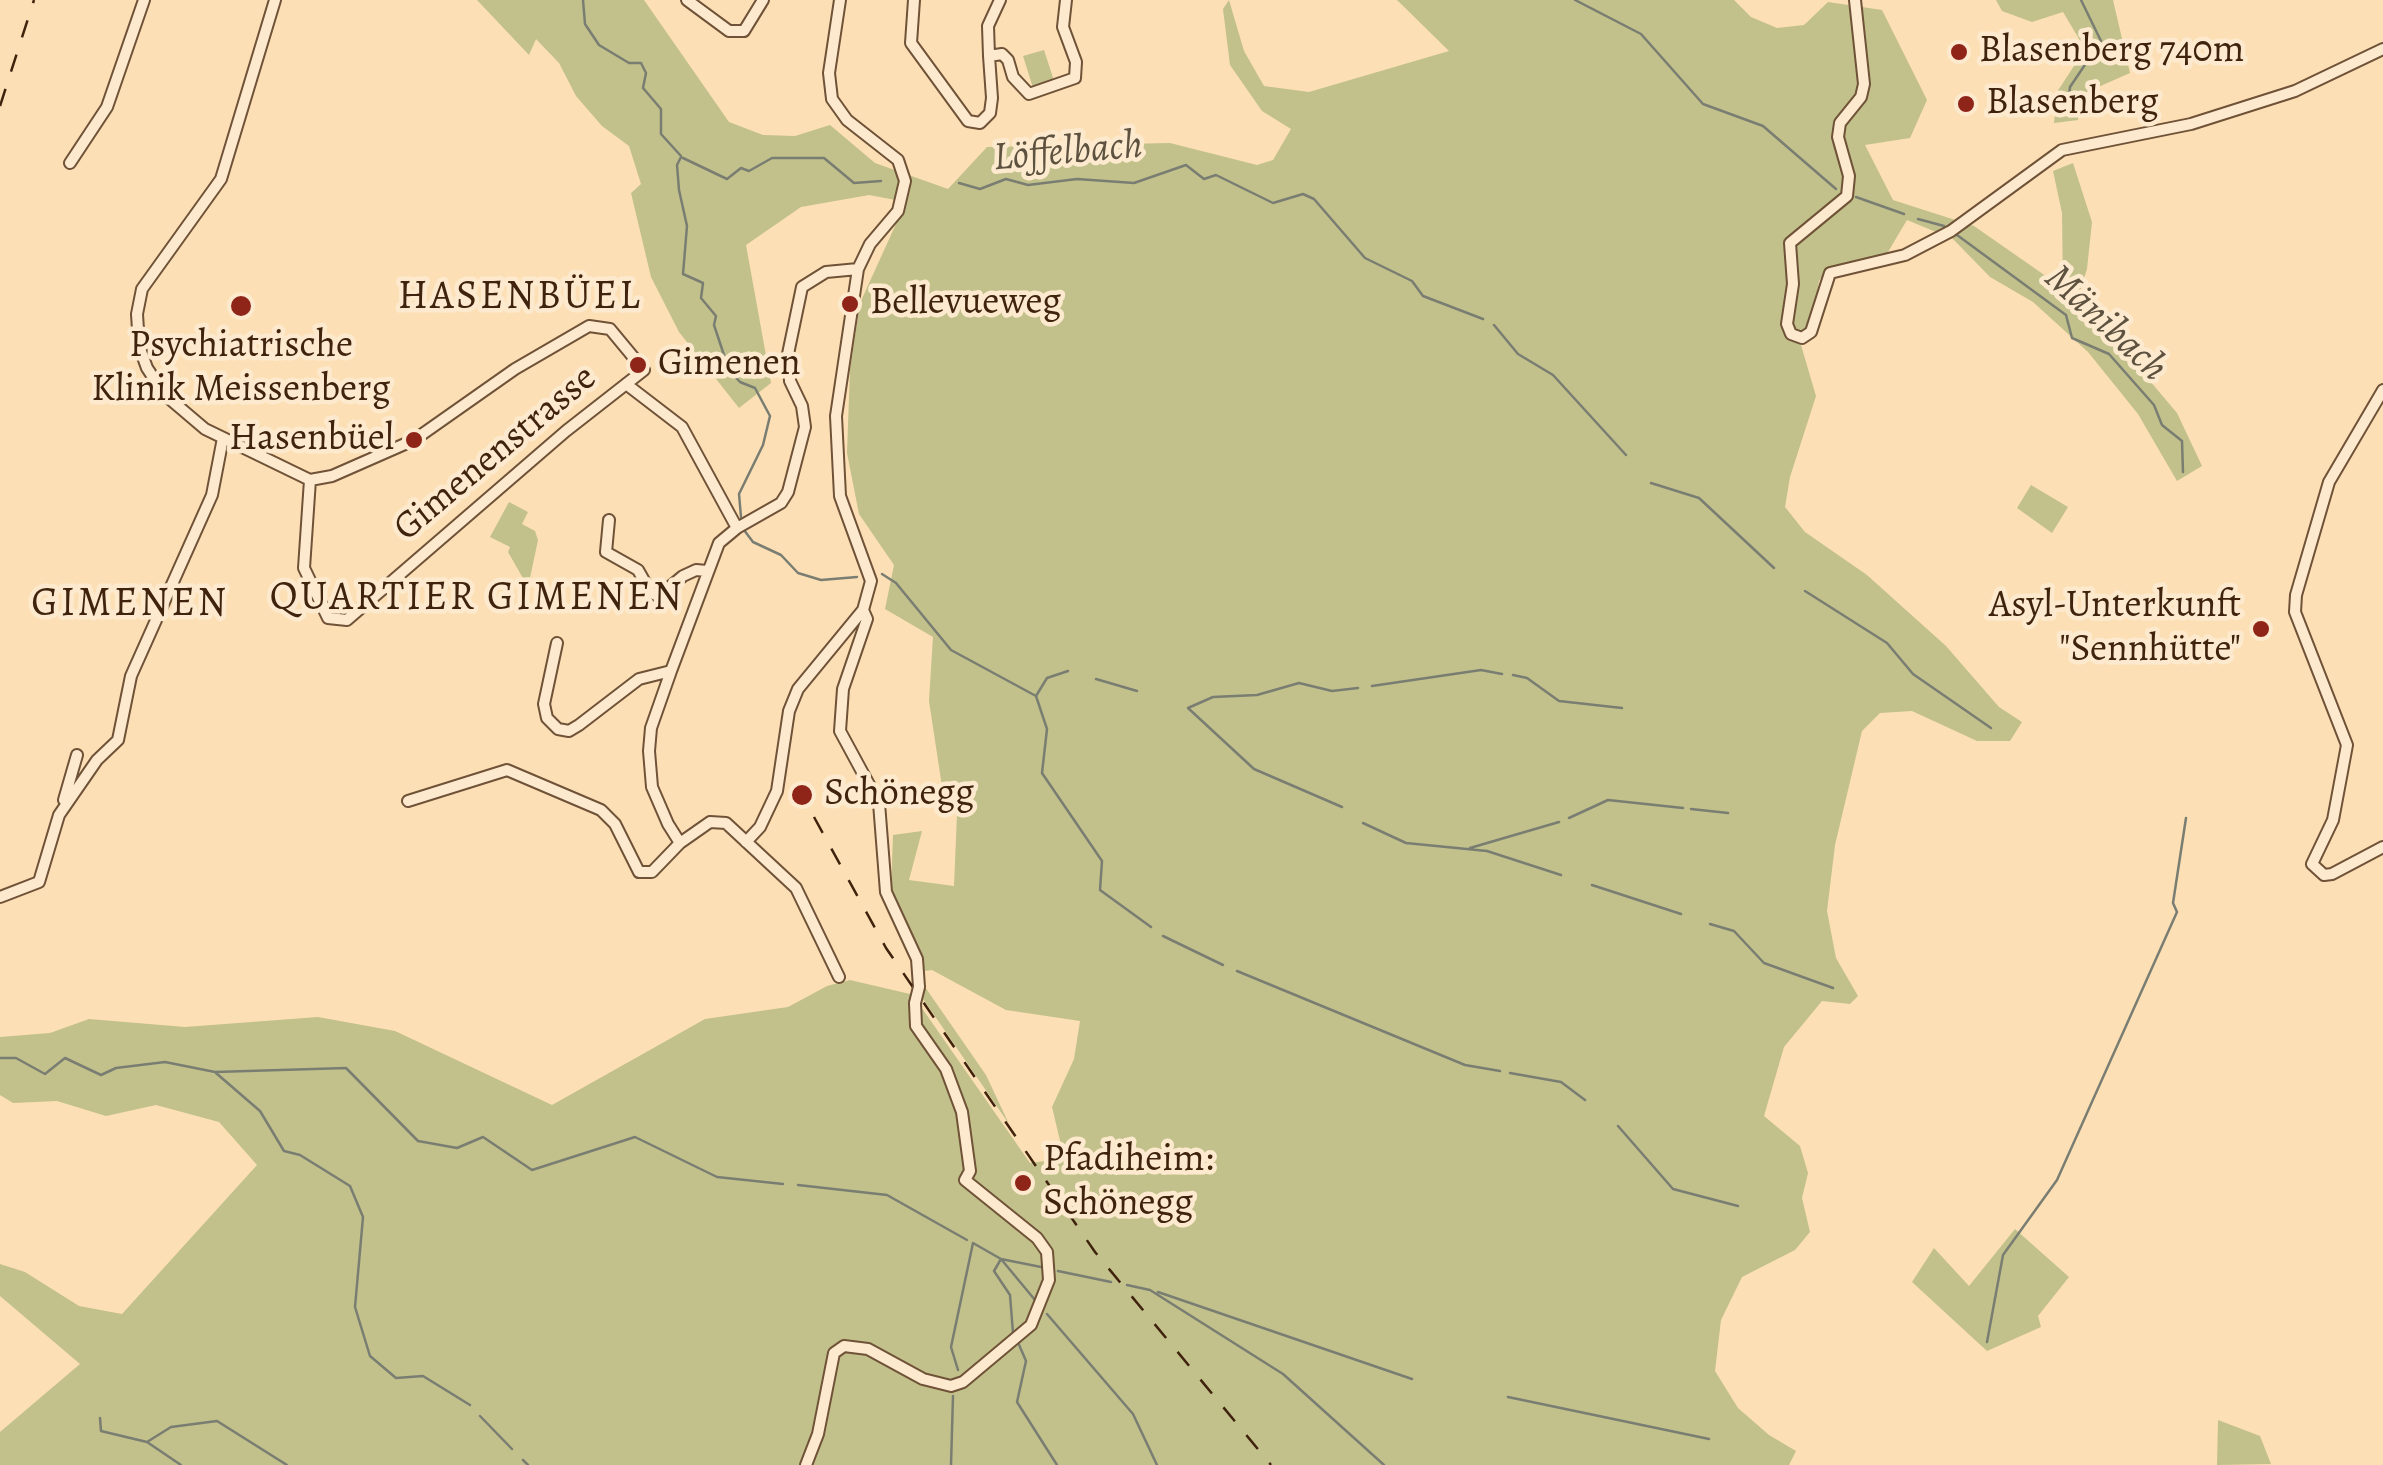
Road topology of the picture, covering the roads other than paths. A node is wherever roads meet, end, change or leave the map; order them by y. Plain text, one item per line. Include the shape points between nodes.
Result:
1 (144, 0) edge
2 (275, 0) edge
3 (687, 0) edge
4 (764, 0) edge
5 (840, 0) edge
6 (914, 0) edge
7 (1000, 0) edge
8 (1066, 0) edge
9 (1855, 0) edge
10 (2383, 49) edge
11 (990, 56) junction
12 (70, 162) dead end
13 (858, 269) junction
14 (626, 384) junction
15 (2383, 390) edge
16 (223, 438) junction
17 (310, 480) junction
18 (609, 520) dead end
19 (736, 528) junction
20 (707, 571) junction
21 (863, 610) junction
22 (557, 643) dead end
23 (671, 671) junction
24 (77, 754) dead end
25 (408, 801) dead end
26 (60, 816) junction
27 (746, 842) junction
28 (680, 843) junction
29 (2383, 847) edge
30 (0, 897) edge
31 (838, 976) dead end
32 (806, 1465) edge

1 - 12 street via 112,97
2 - 16 street via 221,178 152,269 137,314 147,368 165,394
3 - 4 street via 729,31 744,31
5 - 13 street via 829,73 832,99 847,120 889,150 905,181 898,211
6 - 11 street via 911,43 968,121 980,123 990,113
7 - 11 street via 988,26
8 - 11 street via 1062,27 1076,62 1074,78 1029,94 1002,54
9 - 10 street via 1864,84 1838,136 1847,196 1790,244 1787,324 1802,338 1811,332 1830,272 1905,256 1950,232 2062,150 2191,124 2295,90
13 - 19 street via 826,272 802,286 788,354 804,427 788,492 781,504
13 - 21 street via 836,416 840,496 871,581
14 - 17 street via 644,370 610,329 589,326 414,440
14 - 17 street, Gimenenstrasse via 347,620 328,618 304,568
14 - 19 street via 682,428
15 - 29 street via 2329,482 2295,612 2347,746 2333,820 2312,864 2332,874
16 - 17 street
16 - 26 street via 212,495 130,676 118,740
18 - 20 street via 606,552 638,570 650,593 659,596 683,576
19 - 20 street via 719,543
20 - 23 street
21 - 27 street via 798,688 777,791
21 - 32 street, bridge via 867,619 844,689 840,731 879,803 886,892 917,958 916,1026 946,1069 962,1112 970,1171 965,1180 1037,1238 1049,1280 1031,1325 952,1386 923,1379 868,1349 844,1346 834,1353
22 - 23 street via 544,704 546,718 558,729 578,726 639,679
23 - 28 street via 651,728 650,759 656,800
24 - 26 street
25 - 28 street via 507,770 602,810 640,872 652,872
26 - 30 street via 39,882
27 - 28 street via 720,820
27 - 31 street via 796,888

